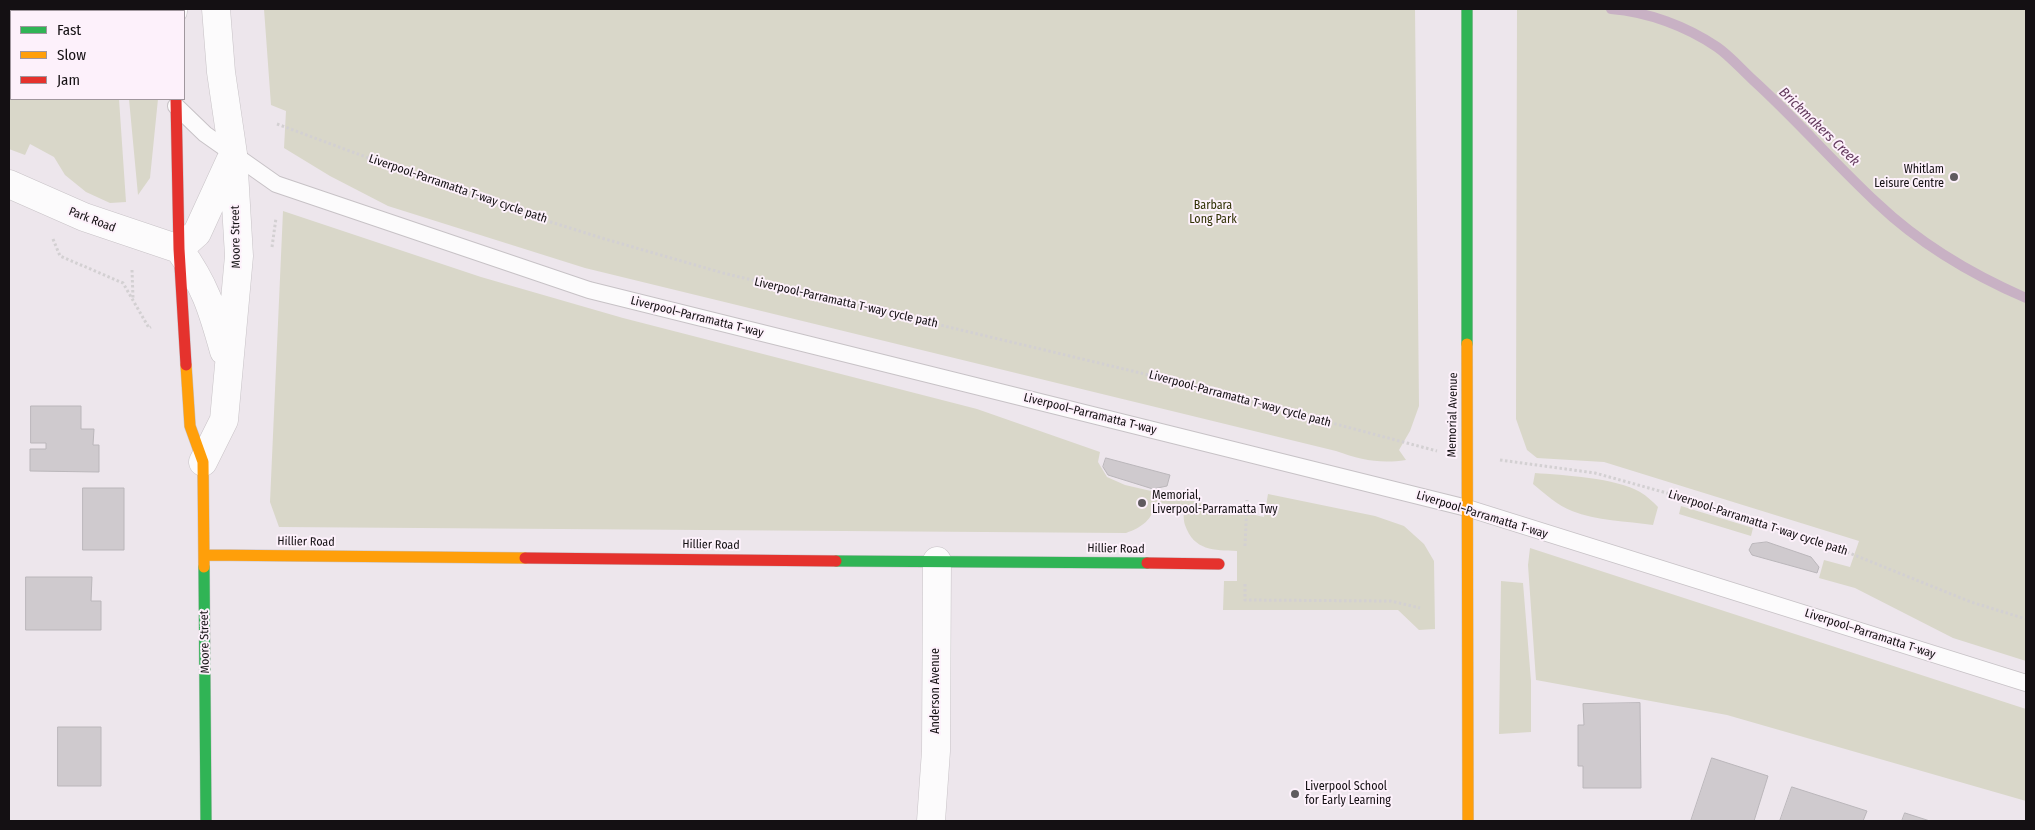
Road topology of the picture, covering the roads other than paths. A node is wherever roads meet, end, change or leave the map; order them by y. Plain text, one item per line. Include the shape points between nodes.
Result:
1 (216, 9) edge
2 (1467, 9) edge
3 (176, 102) edge
4 (233, 154) junction
5 (9, 184) edge
6 (179, 248) junction
7 (229, 366) junction
8 (203, 462) junction
9 (1467, 508) junction
10 (204, 555) junction
11 (937, 561) junction
12 (1219, 564) dead end
13 (2026, 683) edge
14 (206, 821) edge
15 (931, 821) edge
16 (1468, 821) edge

1 - 4 street, Moore Street
2 - 9 street, Memorial Avenue
3 - 4 lane, Liverpool–Parramatta T-way via 205,134
3 - 6 street, Moore Street
4 - 6 street via 197,233
4 - 7 street, Moore Street via 239,256
4 - 9 lane, Liverpool–Parramatta T-way via 276,184 589,290
5 - 6 street, Park Road via 84,217
6 - 7 street via 211,303
6 - 8 street, Moore Street via 190,426
7 - 8 street, Moore Street via 224,420
8 - 10 street, Moore Street
9 - 13 lane, Liverpool–Parramatta T-way
9 - 16 street, Memorial Avenue
10 - 11 street, Hillier Road
10 - 14 street, Moore Street
11 - 12 street, Hillier Road
11 - 15 street, Anderson Avenue via 936,751

